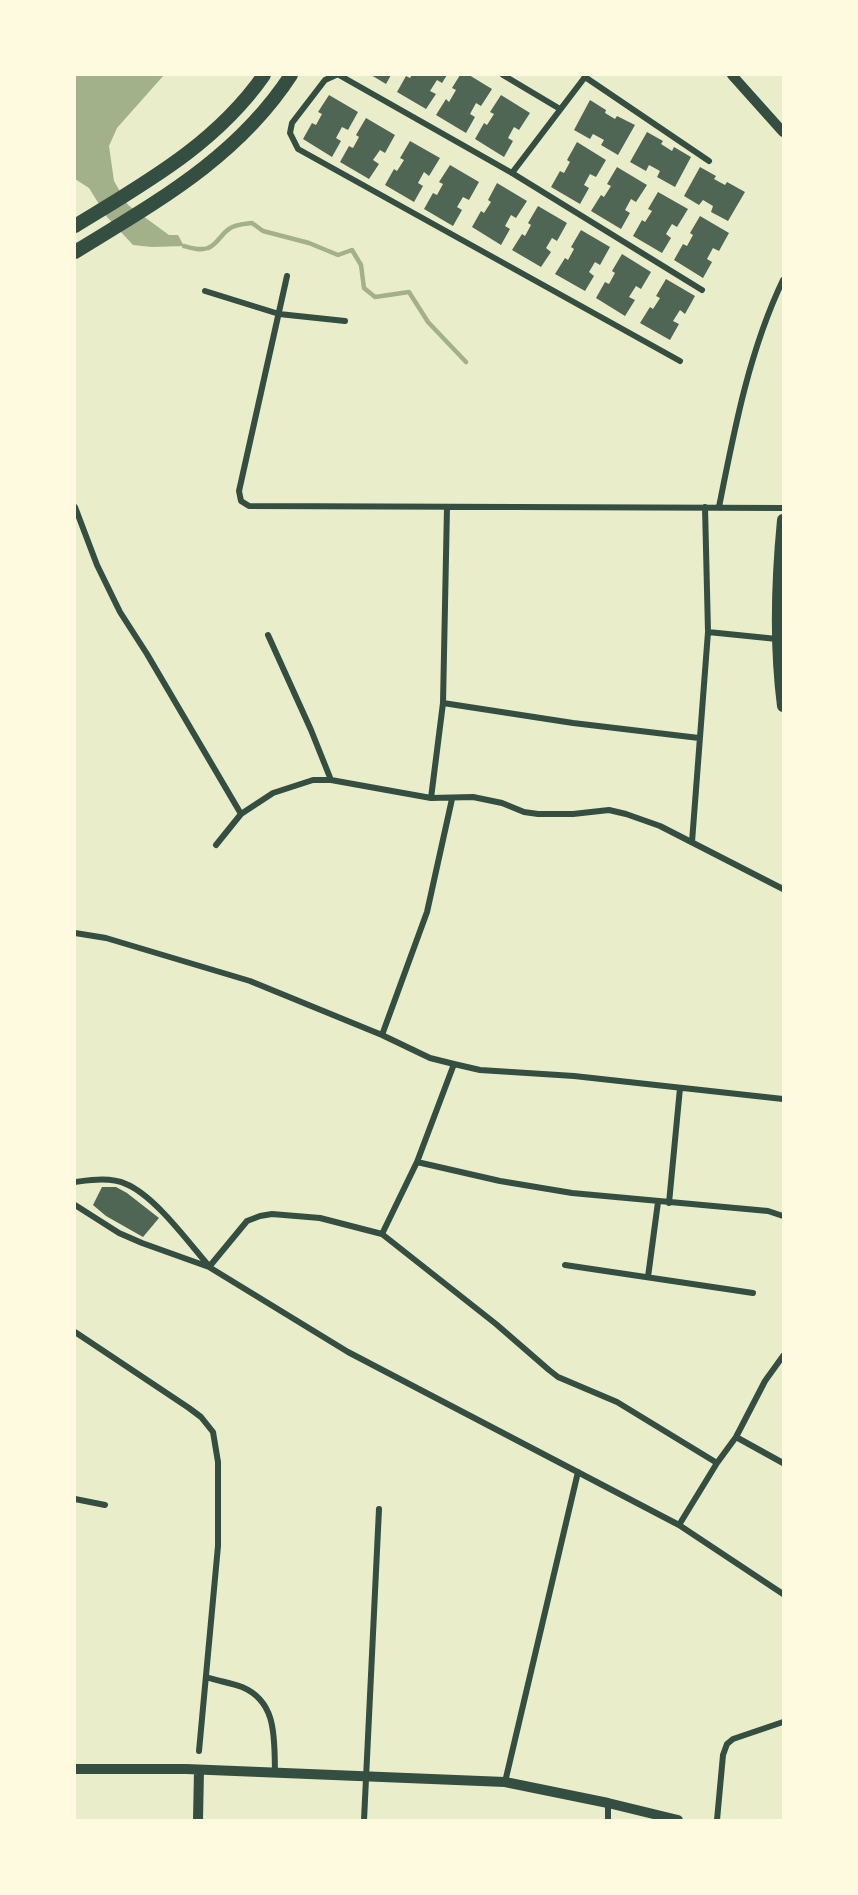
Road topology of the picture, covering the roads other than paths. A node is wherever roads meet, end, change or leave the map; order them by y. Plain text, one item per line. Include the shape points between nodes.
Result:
1 (264, 75) edge
2 (291, 75) edge
3 (338, 75) edge
4 (503, 75) edge
5 (732, 75) edge
6 (584, 76) edge
7 (560, 109) junction
8 (783, 132) edge
9 (709, 161) dead end
10 (512, 173) junction
11 (75, 226) edge
12 (76, 251) edge
13 (287, 276) dead end
14 (783, 280) edge
15 (702, 290) dead end
16 (205, 291) dead end
17 (279, 314) junction
18 (345, 321) dead end
19 (680, 361) dead end
20 (75, 507) edge
21 (447, 507) junction
22 (705, 507) junction
23 (719, 507) junction
24 (783, 508) edge
25 (783, 520) edge
26 (708, 632) junction
27 (268, 636) dead end
28 (777, 639) junction
29 (443, 703) junction
30 (783, 706) edge
31 (699, 738) junction
32 (331, 780) junction
33 (431, 798) junction
34 (452, 799) junction
35 (242, 814) junction
36 (692, 842) junction
37 (216, 845) dead end
38 (783, 888) edge
39 (75, 933) edge
40 (382, 1035) junction
41 (454, 1064) junction
42 (680, 1088) junction
43 (783, 1099) edge
44 (417, 1162) junction
45 (75, 1182) edge
46 (658, 1202) junction
47 (669, 1203) junction
48 (75, 1205) edge
49 (783, 1216) edge
50 (382, 1234) junction
51 (565, 1265) dead end
52 (209, 1267) junction
53 (648, 1277) junction
54 (753, 1293) dead end
55 (75, 1332) edge
56 (783, 1356) edge
57 (736, 1437) junction
58 (783, 1462) edge
59 (717, 1463) junction
60 (578, 1472) junction
61 (75, 1499) edge
62 (105, 1505) dead end
63 (379, 1509) dead end
64 (679, 1525) junction
65 (783, 1594) edge
66 (206, 1677) junction
67 (783, 1722) edge
68 (199, 1751) dead end
69 (75, 1769) edge
70 (199, 1770) junction
71 (275, 1772) junction
72 (365, 1776) junction
73 (506, 1782) junction
74 (608, 1803) junction
75 (198, 1820) edge
76 (364, 1820) edge
77 (608, 1820) edge
78 (678, 1820) edge
79 (717, 1820) edge

1 - 11 main road via 205,141
2 - 12 main road via 248,129 207,167
3 - 10 street
3 - 19 street via 325,80 292,123 290,133 298,149
4 - 7 street
5 - 8 street
6 - 7 street
6 - 9 street
7 - 10 street
10 - 15 street
13 - 17 street
14 - 23 street via 761,334
16 - 17 street
17 - 18 street
17 - 21 street via 239,491 242,501 254,507
20 - 35 street via 120,612
21 - 22 street
21 - 29 street
22 - 23 street
22 - 26 street
23 - 24 street
25 - 28 main road
26 - 28 street
26 - 31 street
27 - 32 street
28 - 30 main road
29 - 31 street
29 - 33 street
31 - 36 street
32 - 33 street
32 - 35 street via 313,780 273,793
33 - 34 street
34 - 36 street via 473,797 538,814 609,810 660,826
34 - 40 street via 427,912
35 - 37 street
36 - 38 street
39 - 40 street via 106,938 250,981
40 - 41 street via 430,1058
41 - 42 street via 480,1070
41 - 44 street
42 - 43 street
42 - 47 street
44 - 46 street via 572,1193
44 - 50 street
45 - 52 street via 95,1179 127,1184 158,1208
46 - 47 street
46 - 53 street
47 - 49 street via 768,1211
48 - 52 street via 119,1233
50 - 52 street via 320,1218 260,1216 247,1221
50 - 59 street via 549,1371 616,1402
51 - 53 street
52 - 60 street via 348,1352
53 - 54 street
55 - 66 street via 201,1417 213,1432 218,1462 218,1546
56 - 57 street via 765,1381
57 - 58 street
57 - 59 street
59 - 64 street
60 - 64 street
60 - 73 street
61 - 62 street
63 - 72 street
64 - 65 street
66 - 68 street
66 - 71 street via 249,1691 266,1706 274,1728
67 - 79 street via 733,1738 727,1744
69 - 70 street
70 - 71 street
70 - 75 street
71 - 72 street
72 - 73 street
72 - 76 street
73 - 74 street
74 - 77 street
74 - 78 street

